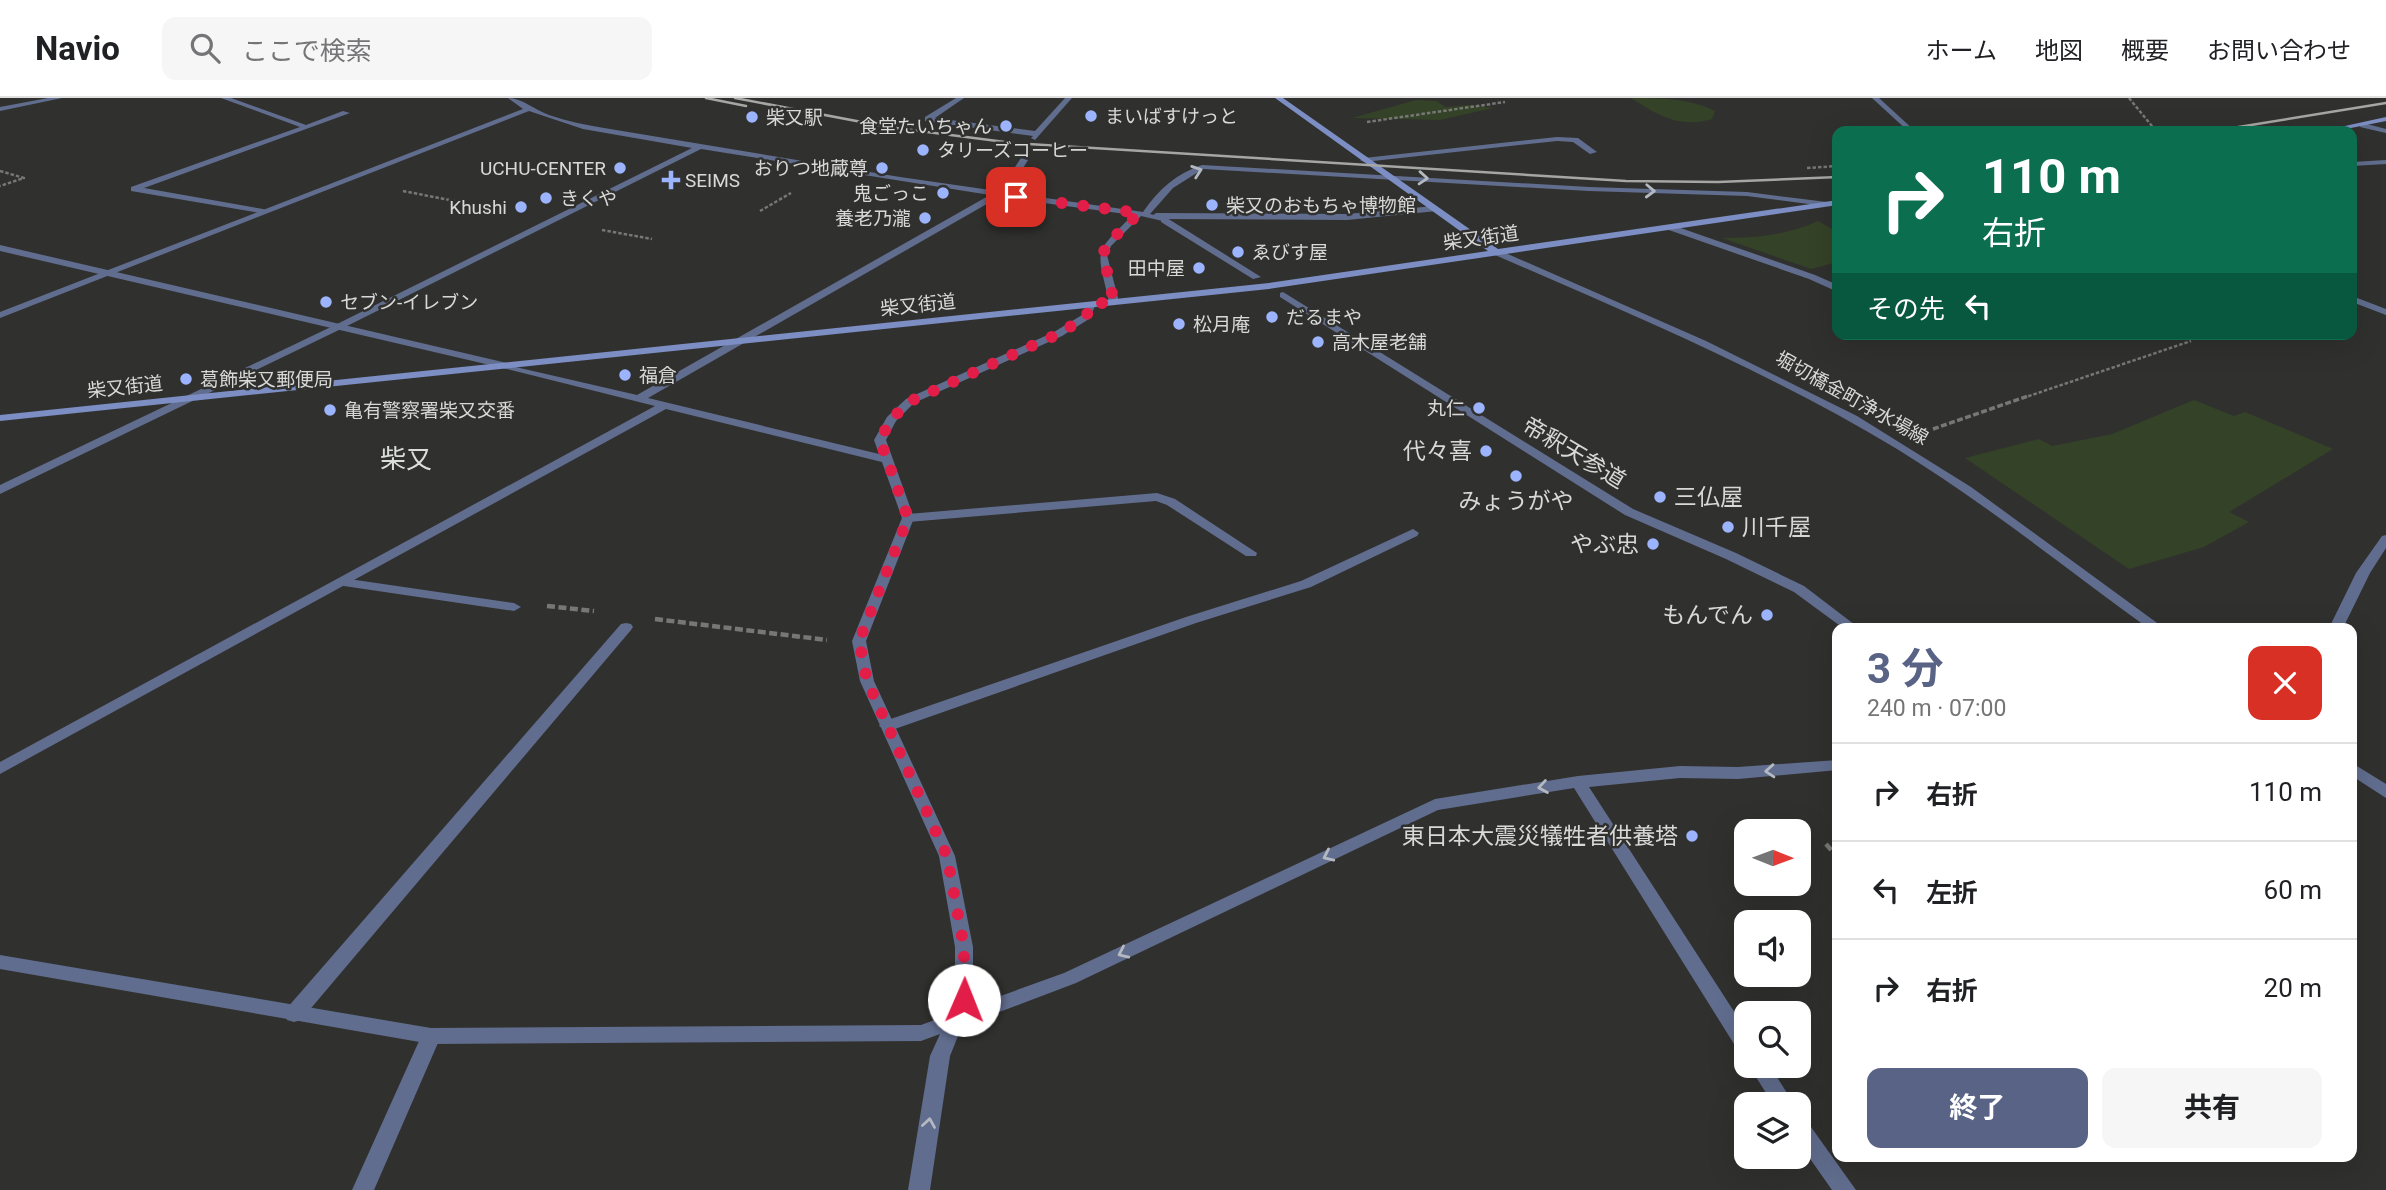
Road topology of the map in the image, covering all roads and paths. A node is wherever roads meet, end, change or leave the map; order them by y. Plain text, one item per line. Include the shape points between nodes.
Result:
1 (59, 98) edge
2 (226, 98) edge
3 (241, 98) edge
4 (511, 98) edge
5 (961, 98) edge
6 (1069, 98) edge
7 (1278, 98) edge
8 (1875, 98) edge
9 (2129, 98) edge
10 (1505, 102) dead end
11 (0, 109) edge
12 (526, 110) junction
13 (346, 113) dead end
14 (2386, 119) edge
15 (1361, 122) dead end
16 (2363, 125) junction
17 (1906, 126) edge
18 (2152, 126) edge
19 (2357, 126) edge
20 (306, 127) junction
21 (2386, 131) edge
22 (699, 147) junction
23 (1592, 152) dead end
24 (1024, 160) dead end
25 (1364, 160) junction
26 (2386, 162) edge
27 (2357, 164) edge
28 (0, 171) edge
29 (1387, 176) junction
30 (0, 186) edge
31 (998, 194) junction
32 (1832, 203) edge
33 (1824, 204) junction
34 (1434, 209) junction
35 (263, 212) junction
36 (1151, 216) junction
37 (1669, 227) junction
38 (0, 248) edge
39 (1498, 253) junction
40 (107, 273) junction
41 (1256, 278) dead end
42 (1832, 286) edge
43 (1283, 295) dead end
44 (2357, 301) edge
45 (1114, 302) junction
46 (1091, 304) junction
47 (2386, 312) edge
48 (0, 315) edge
49 (338, 327) junction
50 (2191, 341) dead end
51 (738, 342) junction
52 (507, 366) junction
53 (192, 398) junction
54 (638, 399) junction
55 (663, 405) junction
56 (0, 418) edge
57 (1927, 431) dead end
58 (889, 460) junction
59 (0, 490) edge
60 (908, 518) junction
61 (1413, 533) dead end
62 (2386, 539) edge
63 (1251, 553) dead end
64 (342, 582) junction
65 (514, 607) joint
66 (597, 612) dead end
67 (648, 618) dead end
68 (1845, 623) edge
69 (2150, 623) edge
70 (2339, 623) edge
71 (626, 627) dead end
72 (859, 641) junction
73 (887, 726) junction
74 (1832, 765) edge
75 (0, 769) edge
76 (2357, 772) edge
77 (1577, 782) junction
78 (2386, 793) edge
79 (1826, 844) dead end
80 (1832, 851) edge
81 (0, 962) edge
82 (294, 1014) junction
83 (956, 1021) junction
84 (1734, 1026) edge
85 (431, 1035) junction
86 (1811, 1143) edge
87 (363, 1190) edge
88 (910, 1190) edge
89 (919, 1190) edge
90 (1845, 1190) edge

1 - 11 street
2 - 3 street
2 - 20 street
4 - 12 street
5 - 6 street via 928,119 1036,136
7 - 25 main road
8 - 17 street
9 - 18 path
10 - 15 path
12 - 22 street via 570,123
12 - 35 street
13 - 20 street
14 - 16 main road
16 - 19 main road
16 - 21 street
20 - 35 street via 134,189
22 - 31 street
22 - 49 street
23 - 25 street via 1575,140 1557,139
24 - 31 street
25 - 29 main road
26 - 27 street
28 - 30 path via 24,178
29 -> 33 street via 1747,194
29 - 34 main road
36 -> 29 street via 1155,200 1202,167
31 - 36 street
31 - 51 street
32 - 33 main road, 柴又街道
33 - 37 main road, 柴又街道
34 - 36 street via 1347,217
34 - 39 main road
35 - 40 street
36 - 41 street
36 - 45 street via 1107,244 1103,254
37 - 39 main road, 柴又街道
37 - 42 street
38 - 40 street
39 - 45 main road, 柴又街道 via 1269,286
39 - 69 street, 堀切橋金町浄水場線 via 1845,414 1947,477
40 - 48 street
40 - 49 street
43 - 68 street, 帝釈天参道 via 1629,512 1799,589
44 - 47 street
45 - 46 main road, 柴又街道
46 - 51 main road, 柴又街道
46 - 58 street via 1086,317 1058,334 911,401 891,419 880,440
49 - 52 street
49 - 53 street
50 - 57 path
51 - 52 main road, 柴又街道
51 - 54 street
52 - 53 main road, 柴又街道
52 - 54 street
53 - 56 main road, 柴又街道
53 - 59 street
54 - 55 street
55 - 58 street
55 - 64 street
58 - 60 street
60 - 63 street via 1157,497
60 - 72 street
61 - 73 street via 1306,584
62 - 70 street
64 - 65 street
64 - 75 street
65 - 66 path via 535,604
67 - 72 path
71 - 82 street
72 - 73 street via 867,681
73 - 83 street via 947,856 964,947 964,1000
74 -> 77 street
76 - 78 street
77 -> 83 street via 1435,805 1070,978
77 - 84 street
79 - 80 path
81 - 82 street
82 - 85 street
83 - 85 street via 920,1033
89 -> 83 street via 940,1056
85 - 87 street
86 - 90 street
88 - 89 street

